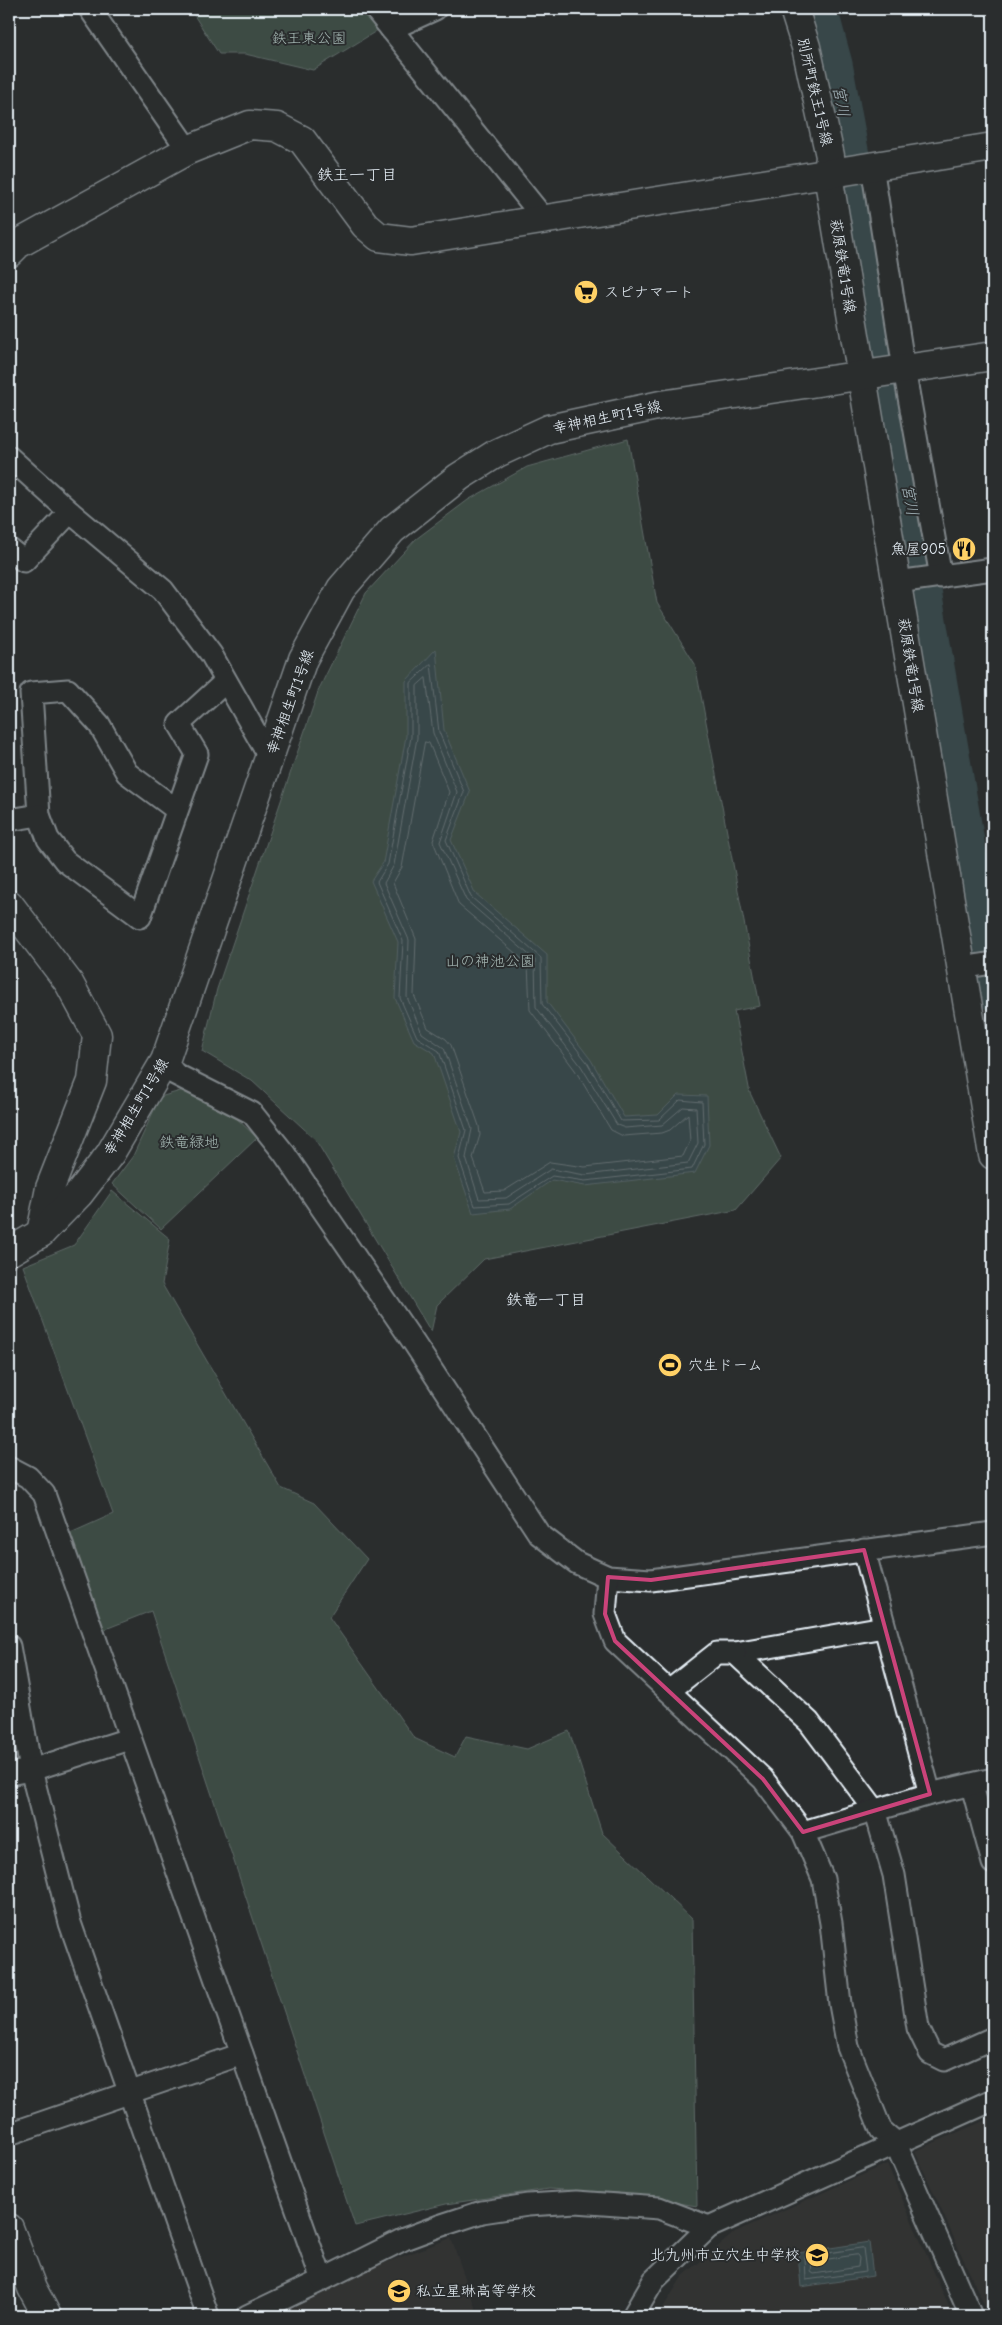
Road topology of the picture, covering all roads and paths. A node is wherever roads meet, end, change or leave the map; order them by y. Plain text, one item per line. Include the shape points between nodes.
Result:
1 (90, 9) edge
2 (375, 9) edge
3 (436, 9) edge
4 (794, 9) edge
5 (391, 29) junction
6 (993, 147) edge
7 (188, 150) junction
8 (872, 166) junction
9 (828, 175) junction
10 (545, 220) junction
11 (9, 253) edge
12 (993, 356) edge
13 (904, 369) junction
14 (861, 375) junction
15 (9, 457) edge
16 (70, 512) junction
17 (9, 549) edge
18 (993, 569) edge
19 (936, 578) junction
20 (902, 581) junction
21 (225, 682) junction
22 (270, 758) junction
23 (177, 810) junction
24 (40, 815) junction
25 (9, 820) edge
26 (9, 904) edge
27 (993, 964) edge
28 (965, 967) junction
29 (165, 1061) junction
30 (993, 1155) edge
31 (41, 1233) junction
32 (9, 1252) edge
33 (9, 1467) edge
34 (993, 1533) edge
35 (864, 1550) junction
36 (608, 1577) junction
37 (884, 1627) junction
38 (9, 1646) edge
39 (735, 1653) junction
40 (669, 1691) junction
41 (129, 1739) junction
42 (31, 1770) junction
43 (9, 1774) edge
44 (993, 1779) edge
45 (972, 1786) junction
46 (930, 1794) junction
47 (875, 1810) junction
48 (803, 1832) junction
49 (993, 1863) edge
50 (993, 2038) edge
51 (242, 2054) junction
52 (130, 2093) junction
53 (993, 2100) edge
54 (9, 2134) edge
55 (895, 2142) junction
56 (709, 2227) junction
57 (9, 2228) edge
58 (322, 2280) junction
59 (47, 2316) edge
60 (208, 2316) edge
61 (247, 2316) edge
62 (633, 2316) edge
63 (971, 2316) edge

1 - 7 street
2 - 5 street
3 - 5 street
4 - 9 street, 別所町鉄王1号線 via 806,47 830,156
5 - 10 street
6 - 8 street
7 - 10 street via 250,124 277,127 302,140 365,225 379,238 411,241
7 - 11 street via 18,244
8 - 9 street
8 - 13 street
9 - 10 street
9 - 14 street, 萩原鉄竜1号線
12 - 13 street, 幸神相生町1号線
13 - 14 street, 幸神相生町1号線
13 - 19 street
14 - 20 street, 萩原鉄竜1号線
14 - 22 street, 幸神相生町1号線 via 661,405 549,428 459,477 392,530 340,589 303,659
15 - 16 street
16 - 17 street via 24,561
16 - 21 street via 164,590 211,654
18 - 19 street
19 - 20 street
20 - 28 street, 萩原鉄竜1号線
21 - 22 street
21 - 23 street via 179,724 197,754
22 - 29 street, 幸神相生町1号線
23 - 24 street via 140,917 65,861 48,839
23 - 24 street via 127,773 99,724 68,690 31,693
24 - 25 street
26 - 31 street via 69,983 97,1035 92,1081 50,1188
27 - 28 street
28 - 30 street, 萩原鉄竜1号線
29 - 31 street, 幸神相生町1号線 via 110,1154 79,1194
29 - 36 street via 174,1074 252,1113 284,1153 414,1343 539,1534 577,1563
31 - 32 street, 幸神相生町1号線
33 - 41 street via 28,1477 44,1494
34 - 35 street
35 - 36 street via 651,1580
35 - 37 street
36 - 40 street via 605,1614 616,1641
37 - 39 street
37 - 46 street
38 - 42 street
39 - 40 street via 717,1653
39 - 47 street via 808,1722
40 - 48 street via 763,1779
41 - 42 street
41 - 51 street
42 - 43 street
42 - 52 street via 70,1923
44 - 45 street
45 - 46 street
45 - 49 street
46 - 47 street
47 - 48 street
47 - 50 street via 894,1875 918,2028 930,2053 944,2060
48 - 55 street via 823,1879 848,2047 881,2130
51 - 52 street
51 - 58 street
52 - 54 street
52 - 60 street
53 - 55 street
55 - 56 street
55 - 63 street
56 - 58 street via 658,2208 576,2202 528,2204 482,2212 430,2229
56 - 62 street via 654,2280
57 - 59 street via 32,2288
58 - 61 street

